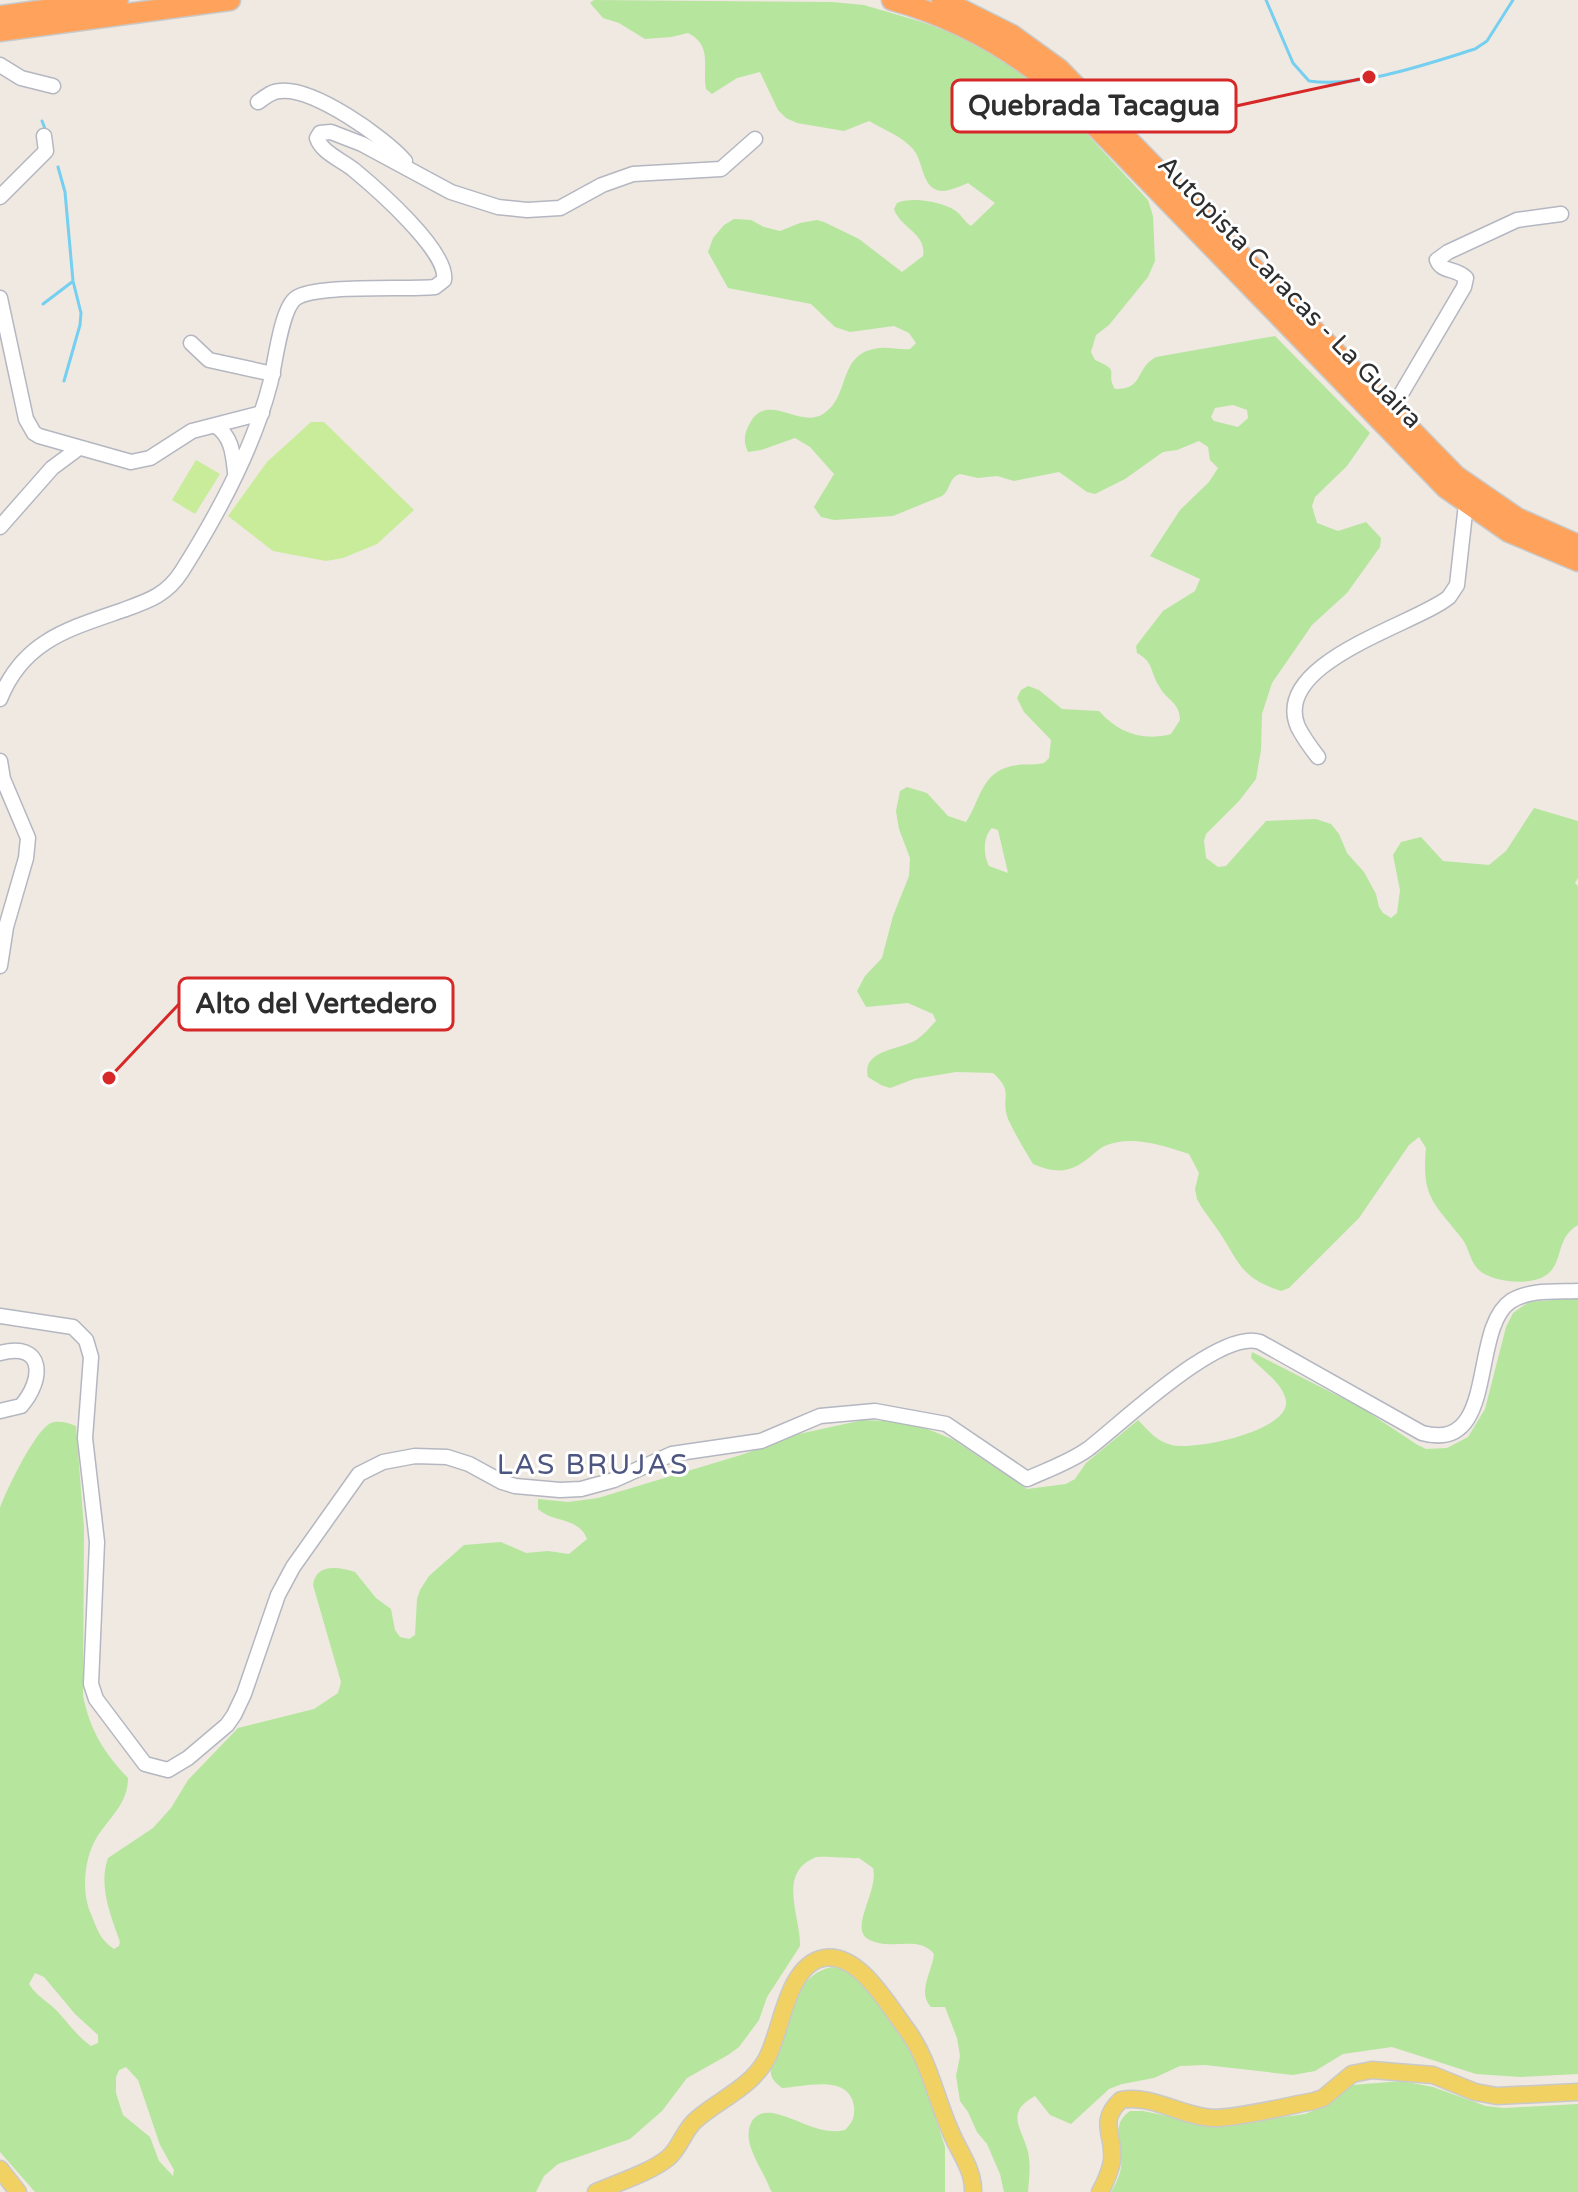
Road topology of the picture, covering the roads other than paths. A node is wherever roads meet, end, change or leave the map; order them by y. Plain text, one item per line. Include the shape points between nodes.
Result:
1 (118, 0) edge
2 (230, 0) edge
3 (892, 0) edge
4 (942, 0) edge
5 (0, 16) edge
6 (0, 31) edge
7 (0, 65) edge
8 (53, 86) dead end
9 (258, 102) dead end
10 (44, 136) dead end
11 (755, 139) dead end
12 (410, 167) junction
13 (0, 197) edge
14 (1561, 214) dead end
15 (0, 298) edge
16 (191, 343) dead end
17 (273, 374) junction
18 (1391, 411) junction
19 (262, 413) junction
20 (216, 426) junction
21 (79, 448) junction
22 (236, 472) junction
23 (1466, 504) junction
24 (0, 527) edge
25 (1578, 545) edge
26 (1578, 561) edge
27 (0, 699) edge
28 (1318, 757) dead end
29 (0, 761) edge
30 (0, 966) edge
31 (1578, 1291) edge
32 (0, 1316) edge
33 (0, 1353) edge
34 (0, 1411) edge
35 (1578, 2092) edge
36 (0, 2169) edge
37 (18, 2192) edge
38 (596, 2192) edge
39 (973, 2192) edge
40 (1100, 2192) edge

1 - 5 highway
2 - 6 highway
3 - 23 highway, Autopista Caracas - La Guaira via 982,35 1049,81 1417,460
4 - 18 highway, Autopista Caracas - La Guaira via 1012,35 1059,69
7 - 8 street via 21,78
9 - 12 street via 278,90 319,101 388,144
10 - 13 street via 46,151
11 - 12 street via 721,169 633,174 551,209 498,207 439,187
12 - 17 street via 349,138 331,132 318,136 322,148 356,171 421,235 446,272 435,287 364,288 295,298 286,310
14 - 18 street via 1517,220 1437,260 1466,278
15 - 21 street via 30,428 39,436
16 - 17 street via 209,360
17 - 19 street
18 - 25 highway, Autopista Caracas - La Guaira via 1475,492
19 - 20 street
19 - 22 street
20 - 21 street via 192,431 142,461 122,461
20 - 22 street via 231,446
21 - 24 street via 52,468
22 - 27 street via 171,586 153,600 69,628 42,643 18,667
23 - 26 highway, Autopista Caracas - La Guaira via 1509,532
23 - 28 street via 1457,585 1449,597 1346,649 1303,686 1295,706 1297,725
29 - 30 street via 28,838
31 - 32 street via 1530,1293 1502,1308 1470,1415 1450,1434 1422,1433 1260,1342 1243,1339 1153,1394 1079,1455 1027,1479 946,1424 875,1411 820,1416 761,1441 672,1454 581,1489 515,1486 447,1457 383,1462 359,1474 293,1567 234,1715 172,1769 154,1768 139,1759 91,1684 97,1542 85,1438 89,1348 73,1327
33 - 34 street via 29,1354 37,1373 21,1406
35 - 40 main road via 1497,2096 1433,2075 1372,2070 1352,2074 1314,2101 1222,2117 1140,2099 1121,2100 1108,2119 1112,2161
36 - 37 main road
38 - 39 main road via 668,2158 695,2120 751,2078 769,2054 800,1975 815,1961 835,1957 862,1973 920,2048 951,2134 973,2177

